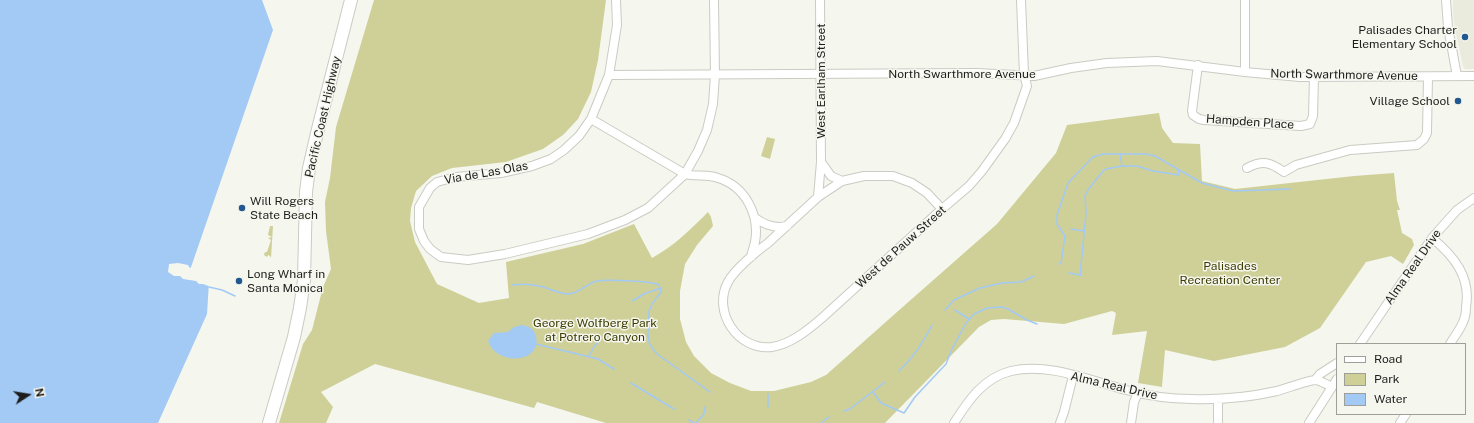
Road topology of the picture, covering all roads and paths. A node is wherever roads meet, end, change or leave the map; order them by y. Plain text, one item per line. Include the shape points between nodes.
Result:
1 (351, 0) edge
2 (616, 0) edge
3 (714, 0) edge
4 (820, 0) edge
5 (1021, 0) edge
6 (1245, 0) edge
7 (1446, 0) edge
8 (1198, 65) junction
9 (1245, 72) junction
10 (609, 74) junction
11 (820, 74) junction
12 (1024, 74) junction
13 (715, 75) junction
14 (1034, 76) junction
15 (1457, 76) junction
16 (1474, 76) edge
17 (1428, 77) junction
18 (1314, 78) junction
19 (1027, 86) junction
20 (591, 119) junction
21 (821, 162) junction
22 (1247, 168) dead end
23 (684, 174) junction
24 (842, 181) junction
25 (818, 197) junction
26 (1474, 198) edge
27 (942, 209) junction
28 (757, 219) junction
29 (788, 225) junction
30 (1432, 238) junction
31 (751, 257) junction
32 (1466, 312) junction
33 (1474, 315) edge
34 (1361, 343) edge
35 (1451, 343) edge
36 (1336, 364) edge
37 (1073, 376) junction
38 (1315, 380) junction
39 (1336, 381) edge
40 (1332, 387) junction
41 (1138, 393) junction
42 (1218, 399) junction
43 (269, 423) edge
44 (954, 423) edge
45 (1060, 423) edge
46 (1131, 423) edge
47 (1218, 423) edge
48 (1309, 423) edge

1 - 43 highway, Pacific Coast Highway via 309,168 304,280 300,308
2 - 10 street, Via de Las Olas via 617,25
3 - 13 street
4 - 11 street, West Earlham Street
5 - 12 street
6 - 9 street
7 - 15 street
8 - 9 street, North Swarthmore Avenue
8 - 14 street, North Swarthmore Avenue via 1158,61 1107,63
8 - 18 street, Hampden Place via 1192,111 1193,115 1204,120 1306,126 1312,120
9 - 18 street, North Swarthmore Avenue
10 - 13 street, North Swarthmore Avenue
10 - 20 street, Via de Las Olas
11 - 12 street, North Swarthmore Avenue
11 - 13 street, North Swarthmore Avenue
11 - 21 street, West Earlham Street
12 - 14 street, North Swarthmore Avenue
12 - 19 street
13 - 23 street via 713,104 707,130
14 - 19 street, West de Pauw Street
15 - 16 street, North Swarthmore Avenue
15 - 17 street, North Swarthmore Avenue
17 - 18 street, North Swarthmore Avenue
17 - 22 street via 1427,133 1417,145 1350,150 1296,165 1284,172 1264,162
19 - 27 street, West de Pauw Street via 1014,123 995,154 969,186
20 - 23 street
20 - 23 street, Via de Las Olas via 579,136 551,159 501,173 456,177 437,182 430,188 419,207 419,229 430,249 441,257 468,260 588,234 648,208
21 - 24 street via 831,176
21 - 25 street, West Earlham Street
23 - 28 street via 719,178 731,184 747,200
24 - 25 street
24 - 27 street via 864,176 892,176 912,183 927,193
25 - 29 street
26 - 30 street, Alma Real Drive via 1457,210
27 - 31 street, West de Pauw Street via 805,332 771,347 760,346 740,337 732,329 723,309 722,298 728,280
28 - 29 street via 772,226
28 - 31 street
29 - 31 street
30 - 32 street via 1461,270 1467,289
30 - 34 street, Alma Real Drive
32 - 33 street
32 - 35 street via 1464,321
36 - 38 street
37 - 41 street, Alma Real Drive
37 - 44 street, Alma Real Drive via 1045,369 1009,371 980,388 969,399
37 - 45 street
38 - 40 street
38 - 42 street, Alma Real Drive via 1278,391
39 - 40 street
40 - 48 street
41 - 42 street, Alma Real Drive via 1157,397
41 - 46 street
42 - 47 street

